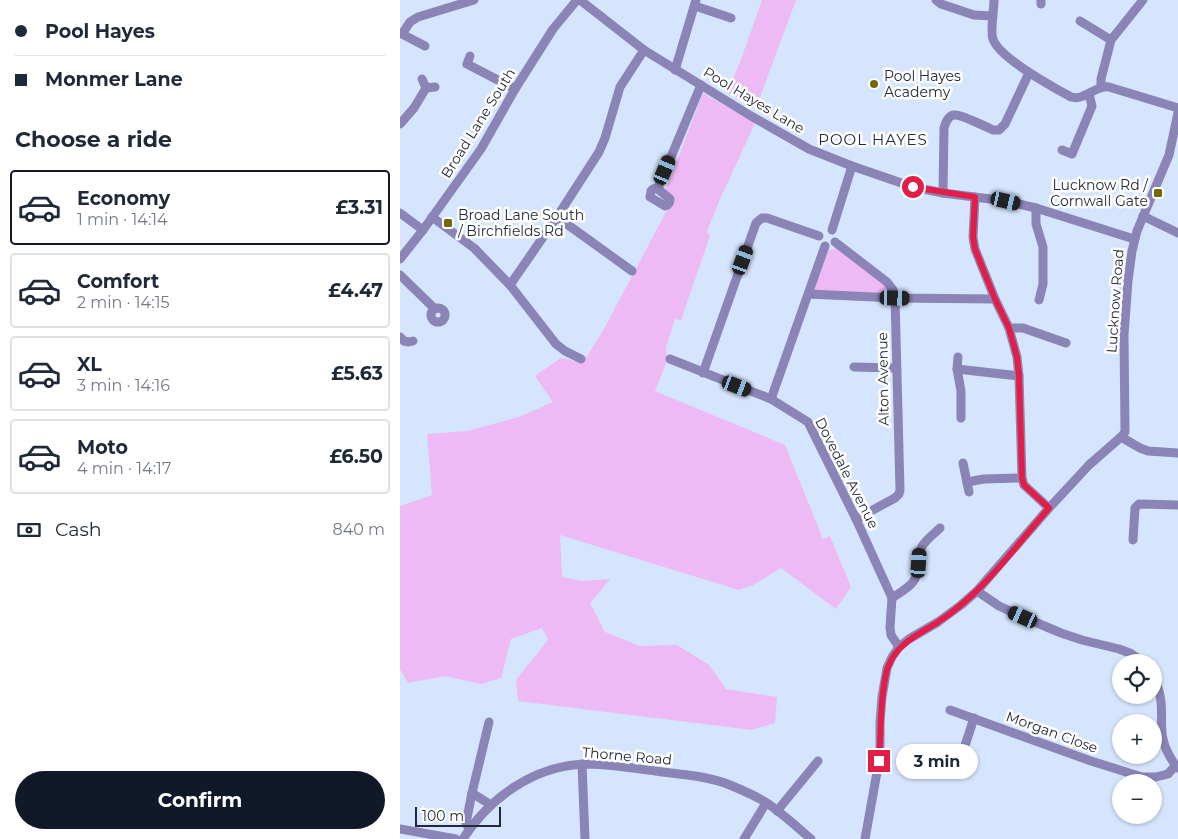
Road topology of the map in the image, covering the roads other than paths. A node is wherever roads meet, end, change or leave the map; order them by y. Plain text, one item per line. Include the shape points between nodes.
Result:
1 (474, 0) edge
2 (578, 0) edge
3 (936, 0) edge
4 (994, 0) edge
5 (695, 2) edge
6 (1138, 2) edge
7 (993, 16) junction
8 (731, 18) dead end
9 (1080, 21) dead end
10 (401, 33) edge
11 (1110, 40) junction
12 (425, 46) dead end
13 (644, 50) junction
14 (470, 56) dead end
15 (675, 70) junction
16 (1029, 73) junction
17 (422, 79) dead end
18 (701, 85) junction
19 (1101, 87) junction
20 (515, 89) junction
21 (1089, 94) junction
22 (1178, 108) edge
23 (1178, 113) edge
24 (400, 124) edge
25 (1176, 137) edge
26 (1062, 150) dead end
27 (852, 166) junction
28 (658, 188) dead end
29 (943, 193) junction
30 (975, 197) junction
31 (1036, 208) junction
32 (400, 214) edge
33 (1143, 216) junction
34 (432, 217) junction
35 (557, 217) junction
36 (423, 230) junction
37 (832, 230) junction
38 (1178, 233) edge
39 (819, 236) junction
40 (1134, 239) junction
41 (835, 242) junction
42 (825, 246) junction
43 (400, 259) edge
44 (632, 271) dead end
45 (400, 276) edge
46 (510, 285) junction
47 (809, 294) junction
48 (895, 298) junction
49 (995, 299) junction
50 (1039, 300) dead end
51 (435, 309) dead end
52 (1009, 328) junction
53 (400, 337) edge
54 (413, 340) dead end
55 (1066, 343) dead end
56 (958, 357) dead end
57 (581, 359) dead end
58 (670, 359) dead end
59 (854, 367) dead end
60 (896, 368) junction
61 (958, 369) junction
62 (703, 373) junction
63 (1019, 376) junction
64 (771, 399) junction
65 (961, 418) dead end
66 (1121, 437) junction
67 (1178, 453) edge
68 (963, 463) dead end
69 (1022, 478) junction
70 (967, 482) junction
71 (969, 492) dead end
72 (1178, 505) edge
73 (1049, 508) junction
74 (856, 519) junction
75 (940, 528) dead end
76 (1133, 540) dead end
77 (977, 591) junction
78 (892, 598) junction
79 (900, 647) junction
80 (1132, 654) edge
81 (1161, 704) edge
82 (950, 710) dead end
83 (974, 718) junction
84 (489, 722) dead end
85 (818, 761) dead end
86 (582, 764) junction
87 (958, 767) dead end
88 (1177, 767) edge
89 (472, 793) junction
90 (766, 803) junction
91 (491, 806) junction
92 (777, 811) junction
93 (400, 829) edge
94 (469, 829) junction
95 (456, 839) edge
96 (463, 839) edge
97 (585, 839) edge
98 (744, 839) edge
99 (811, 839) edge
100 (865, 839) edge

1 - 10 street via 418,16
2 - 13 street, Pool Hayes Lane
2 - 20 street, Broad Lane South via 553,29
3 - 7 street via 974,15
4 - 7 street
5 - 8 street
5 - 15 street
6 - 11 street
7 - 16 street via 992,38 999,49
9 - 11 street
10 - 12 street
11 - 19 street
13 - 15 street, Pool Hayes Lane
13 - 35 street via 620,87 599,152
14 - 20 street via 467,64
15 - 18 street, Pool Hayes Lane
16 - 21 street via 1071,97
16 - 29 street via 1005,124 999,130 957,114 946,121
17 - 24 street via 430,88
18 - 27 street, Pool Hayes Lane via 809,149
18 - 28 street
19 - 21 street
19 - 22 street
20 - 34 street, Broad Lane South via 481,149
21 - 26 street via 1092,106 1072,154
23 - 25 street, Lucknow Road
25 - 33 street, Lucknow Road
27 - 29 street, Pool Hayes Lane via 913,187
27 - 37 street
29 - 30 street, Pool Hayes Lane
30 - 31 street, Pool Hayes Lane
30 - 49 street via 975,249
31 - 40 street, Pool Hayes Lane
31 - 50 street via 1042,247 1043,284
32 - 36 street
33 - 38 street
33 - 40 street, Lucknow Road
34 - 36 street, Broad Lane South
34 - 46 street via 474,248
35 - 44 street
35 - 46 street
36 - 43 street, Broad Lane South
37 - 39 street via 826,229
37 - 41 street
39 - 42 street
39 - 62 street via 767,218 756,223
40 - 66 street, Lucknow Road via 1124,335 1126,424
41 - 42 street
41 - 48 street via 888,282
42 - 47 street
45 - 51 street
46 - 57 street via 556,344
47 - 48 street
47 - 64 street
48 - 49 street
48 - 60 street, Alton Avenue
49 - 52 street
52 - 55 street via 1023,328
52 - 63 street
53 - 54 street via 404,341
56 - 61 street
58 - 62 street, Dovedale Avenue
59 - 60 street
60 - 74 street, Alton Avenue via 899,494
61 - 63 street
61 - 65 street
62 - 64 street, Dovedale Avenue
63 - 69 street
64 - 74 street, Dovedale Avenue via 808,422
66 - 67 street via 1148,451
66 - 73 street via 1089,465
68 - 70 street
69 - 70 street via 984,478
69 - 73 street via 1024,485
70 - 71 street
72 - 76 street via 1138,504
73 - 77 street
74 - 78 street, Dovedale Avenue
75 - 78 street via 921,547 918,574 911,585
77 - 79 street
77 - 80 street via 999,606 1061,633
78 - 79 street, Dovedale Avenue via 891,635
79 - 100 street via 887,668 879,761
81 - 88 street via 1162,736
82 - 83 street, Morgan Close
83 - 87 street
83 - 88 street, Morgan Close via 1142,777 1168,774
84 - 89 street
85 - 92 street
86 - 90 street, Thorne Road via 698,777 729,784
86 - 91 street, Thorne Road via 536,774
86 - 97 street
89 - 91 street
89 - 94 street via 466,823
90 - 92 street, Thorne Road
90 - 98 street
91 - 94 street, Thorne Road
92 - 99 street, Thorne Road
93 - 95 street
94 - 96 street, Thorne Road

